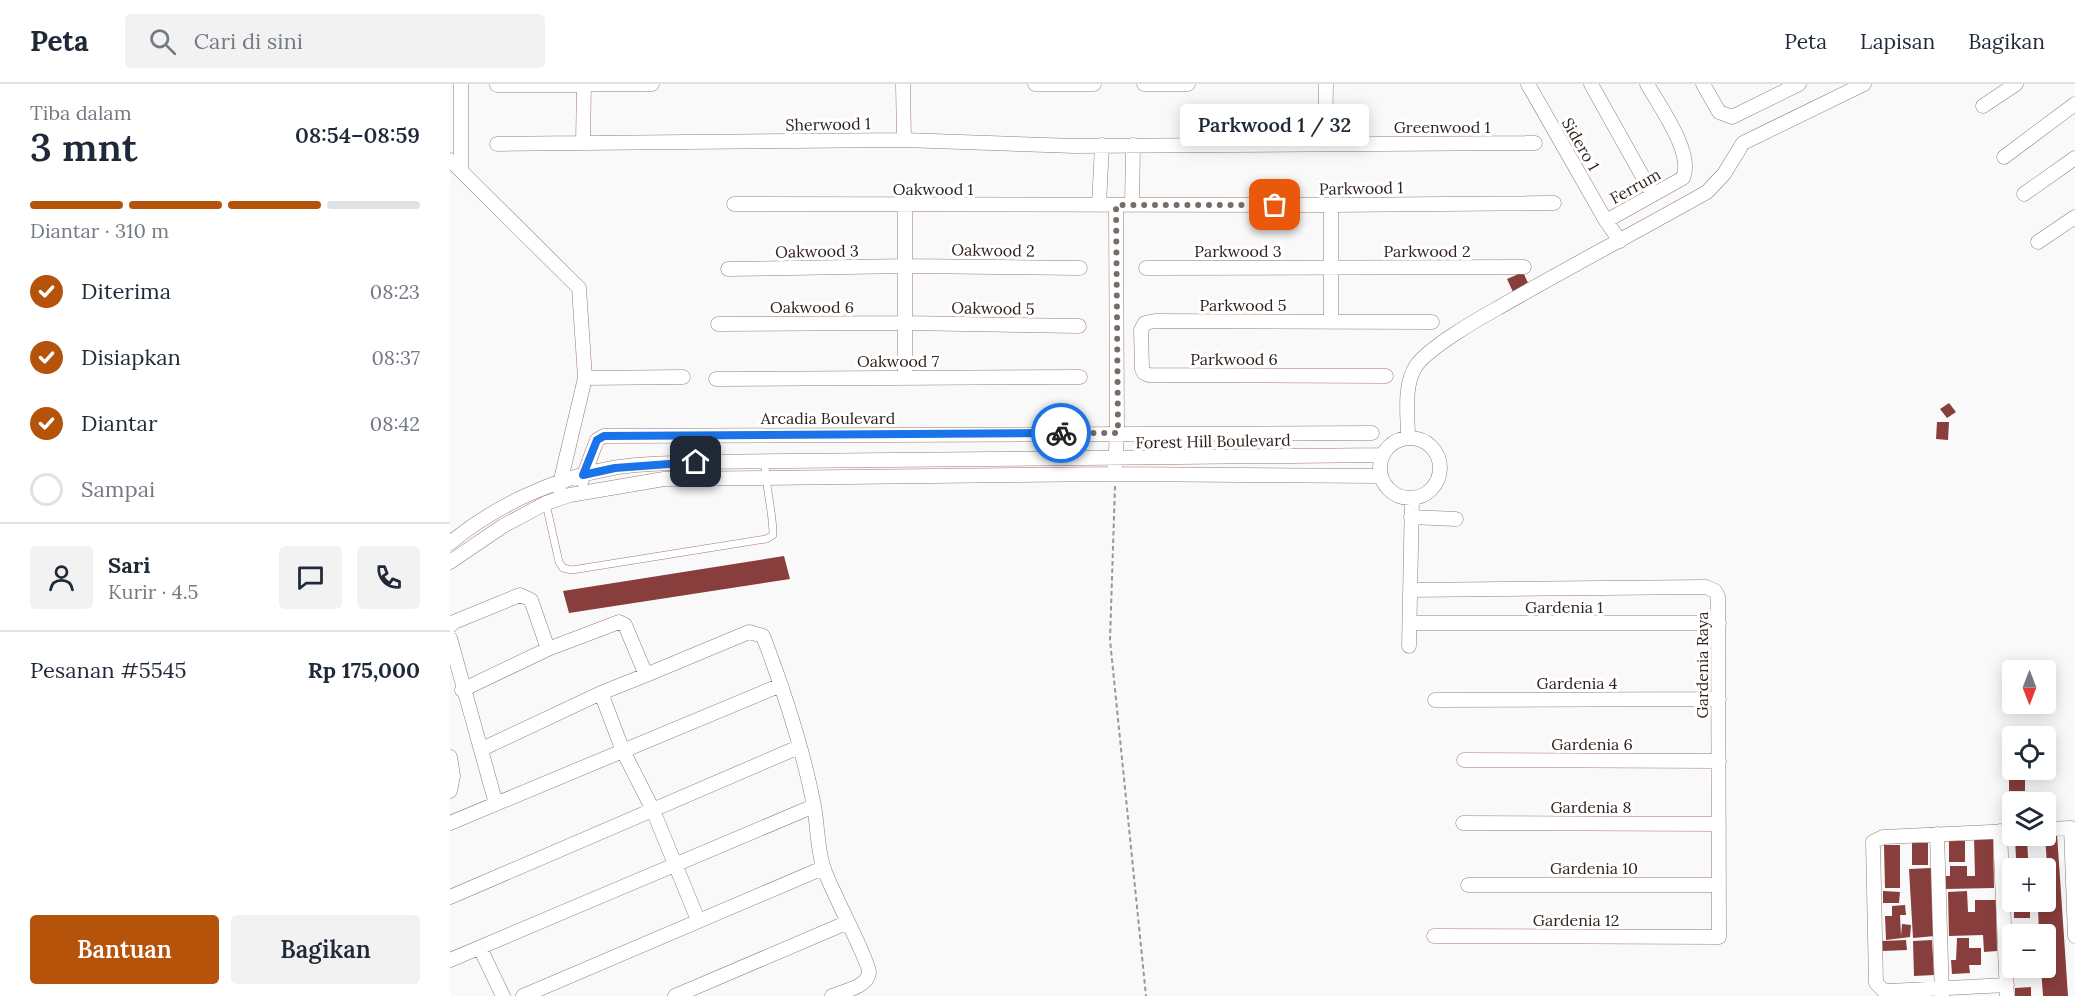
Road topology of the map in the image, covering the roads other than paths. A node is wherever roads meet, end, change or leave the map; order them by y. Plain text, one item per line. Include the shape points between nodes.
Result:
1 (460, 84) edge
2 (584, 84) edge
3 (652, 84) edge
4 (903, 84) edge
5 (1035, 84) edge
6 (1094, 84) edge
7 (1144, 84) edge
8 (1188, 84) edge
9 (1326, 84) edge
10 (1528, 84) edge
11 (1590, 84) edge
12 (1647, 84) edge
13 (1703, 84) edge
14 (1864, 84) edge
15 (2016, 84) edge
16 (497, 85) edge
17 (1791, 86) edge
18 (2075, 104) edge
19 (1983, 106) dead end
20 (903, 140) junction
21 (583, 143) junction
22 (1535, 143) dead end
23 (497, 144) dead end
24 (1325, 144) junction
25 (1102, 145) junction
26 (1132, 145) junction
27 (2004, 157) dead end
28 (450, 160) edge
29 (2074, 161) edge
30 (461, 170) junction
31 (2024, 194) dead end
32 (1653, 195) junction
33 (1554, 203) dead end
34 (734, 204) dead end
35 (1099, 205) junction
36 (1116, 205) junction
37 (1132, 205) junction
38 (1331, 205) junction
39 (905, 206) junction
40 (2075, 217) edge
41 (1606, 221) junction
42 (1620, 241) junction
43 (2038, 242) dead end
44 (906, 266) junction
45 (1524, 267) dead end
46 (1080, 268) dead end
47 (1146, 268) dead end
48 (1330, 268) junction
49 (728, 269) dead end
50 (1155, 321) joint
51 (1330, 322) junction
52 (1432, 322) dead end
53 (906, 323) junction
54 (718, 324) dead end
55 (1079, 326) dead end
56 (1386, 376) dead end
57 (682, 377) dead end
58 (905, 377) junction
59 (1080, 377) dead end
60 (585, 378) junction
61 (716, 379) dead end
62 (1118, 433) junction
63 (1372, 433) dead end
64 (1408, 438) junction
65 (1382, 455) junction
66 (1116, 458) junction
67 (765, 462) junction
68 (1115, 474) junction
69 (583, 475) junction
70 (1380, 476) junction
71 (765, 478) junction
72 (560, 482) junction
73 (580, 494) junction
74 (548, 497) junction
75 (1412, 498) junction
76 (1412, 517) junction
77 (1456, 519) dead end
78 (450, 543) edge
79 (450, 562) edge
80 (1410, 590) junction
81 (1410, 623) junction
82 (1719, 623) junction
83 (450, 626) edge
84 (450, 638) edge
85 (1409, 646) dead end
86 (548, 649) junction
87 (646, 675) junction
88 (781, 685) junction
89 (462, 690) junction
90 (601, 693) junction
91 (1719, 699) junction
92 (1435, 700) dead end
93 (800, 747) junction
94 (482, 749) junction
95 (623, 751) junction
96 (450, 757) edge
97 (1464, 760) dead end
98 (1719, 761) junction
99 (450, 791) edge
100 (496, 804) junction
101 (814, 806) junction
102 (652, 808) junction
103 (450, 823) edge
104 (1463, 823) dead end
105 (1719, 824) junction
106 (2073, 828) edge
107 (2056, 829) edge
108 (2002, 831) edge
109 (1937, 834) junction
110 (2007, 846) edge
111 (676, 864) junction
112 (823, 868) junction
113 (1468, 885) dead end
114 (1719, 885) junction
115 (450, 897) edge
116 (2074, 897) edge
117 (699, 920) junction
118 (846, 923) junction
119 (1434, 936) dead end
120 (2075, 936) edge
121 (1719, 937) joint
122 (480, 948) junction
123 (450, 960) edge
124 (2007, 991) edge
125 (1942, 992) edge
126 (503, 996) edge
127 (523, 996) edge
128 (675, 996) edge
129 (832, 996) edge

1 - 30 street
2 - 3 street
2 - 16 street
2 - 21 street
4 - 20 street
5 - 6 street
7 - 8 street
9 - 24 street
10 - 41 street, Sidero 1
11 - 32 street
12 - 32 street, Ferrum via 1687,163 1683,178
13 - 17 street via 1719,111 1732,117
14 - 42 street via 1743,143 1725,174 1707,192
15 - 19 street
18 - 27 street
20 - 21 street, Sherwood 1
20 - 25 street, Sherwood 1
21 - 23 street, Sherwood 1
22 - 24 street, Greenwood 1
24 - 26 street, Greenwood 1
25 - 26 street, Sherwood 1
25 - 35 street
26 - 37 street
28 - 30 street
29 - 31 street
30 - 60 street via 577,283
32 - 41 street, Ferrum
33 - 38 street, Parkwood 1
34 - 39 street, Oakwood 1
35 - 36 street, Oakwood 1
35 - 39 street, Oakwood 1
36 - 37 street, Oakwood 1
36 - 62 street
37 - 38 street, Parkwood 1
38 - 48 street
39 - 44 street
40 - 43 street
41 - 42 street, Sidero 1
42 - 64 street via 1462,329 1417,365 1408,396
44 - 46 street, Oakwood 2
44 - 49 street, Oakwood 3
44 - 53 street
45 - 48 street, Parkwood 2
47 - 48 street, Parkwood 3
48 - 51 street
50 - 51 street, Parkwood 5
50 - 56 street, Parkwood 6 via 1145,323 1141,330 1142,369 1149,375
51 - 52 street, Parkwood 5
53 - 54 street, Oakwood 6
53 - 55 street, Oakwood 5
53 - 58 street
57 - 60 street
58 - 59 street, Oakwood 7
58 - 61 street, Oakwood 7
60 - 72 street
62 - 63 street, Arcadia Boulevard
62 - 66 street
62 - 69 street, Arcadia Boulevard via 604,436 597,440
64 - 65 street via 1397,441
64 - 75 street via 1427,444 1435,452 1440,472 1431,490
65 - 66 street, Forest Hill Boulevard
65 - 70 street
66 - 67 street, Forest Hill Boulevard
66 - 68 street
67 - 69 street, Forest Hill Boulevard via 615,468
67 - 71 lane
68 - 70 street, Forest Hill Boulevard
68 - 71 street, Forest Hill Boulevard
69 - 72 street, Forest Hill Boulevard
69 - 73 street, Arcadia Boulevard
70 - 75 street via 1392,493
71 - 73 street, Forest Hill Boulevard via 664,479
71 - 74 lane via 773,525 773,535 766,539 572,570 559,562
72 - 74 street
73 - 74 street, Forest Hill Boulevard
74 - 78 street, Forest Hill Boulevard via 502,508
74 - 79 street
75 - 76 street
76 - 77 street
76 - 80 street
80 - 81 street
80 - 82 street, Gardenia Raya via 1706,587 1718,597
81 - 82 street, Gardenia 1
81 - 85 street
82 - 91 street, Gardenia Raya
83 - 86 street via 520,595 526,596 531,600
84 - 89 street
86 - 87 street via 619,622 625,625
86 - 89 street
87 - 88 street via 749,632 763,636
87 - 90 street
88 - 93 street
88 - 95 street
89 - 94 street
90 - 94 street
90 - 95 street
91 - 92 street, Gardenia 4
91 - 98 street, Gardenia Raya
93 - 101 street
93 - 102 street
94 - 100 street
95 - 100 street
95 - 102 street
96 - 99 street
97 - 98 street, Gardenia 6
98 - 105 street, Gardenia Raya
100 - 103 street
101 - 111 street
101 - 112 street
102 - 111 street
102 - 115 street
104 - 105 street, Gardenia 8
105 - 114 street, Gardenia Raya
106 - 107 street
106 - 116 street
108 - 109 street
109 - 125 street
109 - 125 street via 1883,837 1873,843 1876,983 1889,991
110 - 124 street
111 - 117 street
111 - 122 street
112 - 117 street
112 - 118 street
113 - 114 street, Gardenia 10
114 - 121 street, Gardenia Raya
116 - 120 street
117 - 127 street
118 - 128 street
118 - 129 street via 869,964 869,971 862,984
119 - 121 street, Gardenia 12
122 - 123 street
122 - 126 street
124 - 125 street

